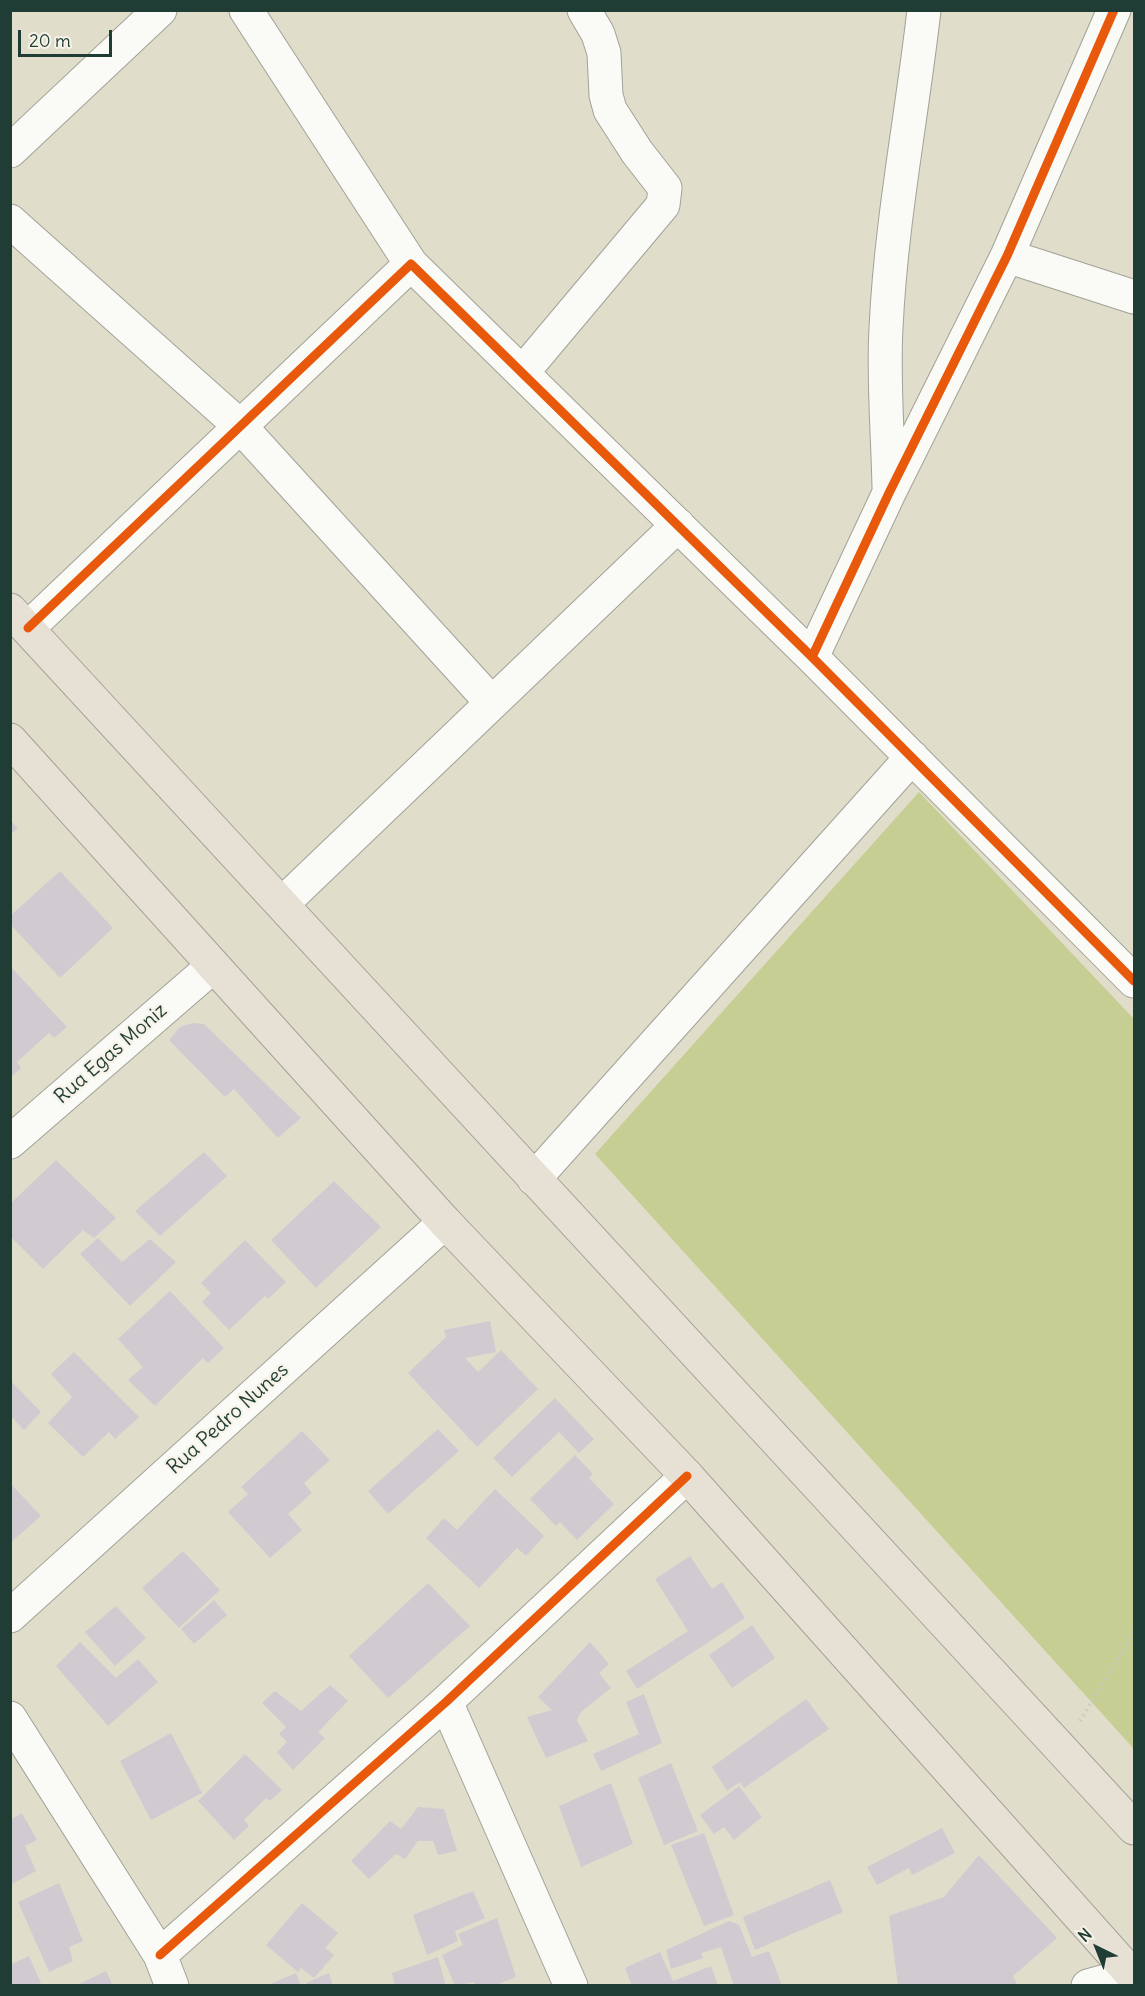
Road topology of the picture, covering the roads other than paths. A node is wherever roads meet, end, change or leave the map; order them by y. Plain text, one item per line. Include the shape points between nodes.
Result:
1 (160, 10) edge
2 (246, 10) edge
3 (584, 10) edge
4 (924, 10) edge
5 (1114, 10) edge
6 (10, 151) edge
7 (10, 221) edge
8 (1007, 256) junction
9 (411, 264) junction
10 (1134, 297) edge
11 (522, 373) junction
12 (240, 426) junction
13 (889, 493) junction
14 (678, 525) junction
15 (19, 619) edge
16 (812, 657) junction
17 (492, 703) junction
18 (10, 740) edge
19 (912, 757) junction
20 (282, 904) junction
21 (212, 966) junction
22 (1134, 981) edge
23 (10, 1142) edge
24 (534, 1179) junction
25 (445, 1222) junction
26 (687, 1476) junction
27 (10, 1616) edge
28 (446, 1702) junction
29 (10, 1718) edge
30 (1134, 1828) edge
31 (160, 1955) junction
32 (1133, 1976) edge
33 (172, 1986) edge
34 (571, 1986) edge
35 (1088, 1986) edge

1 - 6 street
2 - 9 street
3 - 11 street via 604,53 610,110 665,188 666,196 663,205
4 - 13 street via 913,108 900,174 886,329
5 - 8 street
7 - 12 street
8 - 10 street
8 - 13 street
9 - 11 street
9 - 12 street
11 - 14 street
12 - 15 street
12 - 17 street
13 - 16 street
14 - 16 street
14 - 17 street
15 - 20 main road
16 - 19 street
17 - 20 street
18 - 21 main road
19 - 22 street
19 - 24 street
20 - 24 main road
21 - 23 street, Rua Egas Moniz
21 - 25 main road
24 - 30 main road
25 - 26 main road
25 - 27 street, Rua Pedro Nunes
26 - 28 street
26 - 32 main road
28 - 31 street
28 - 34 street
29 - 31 street
31 - 33 street
32 - 35 street

